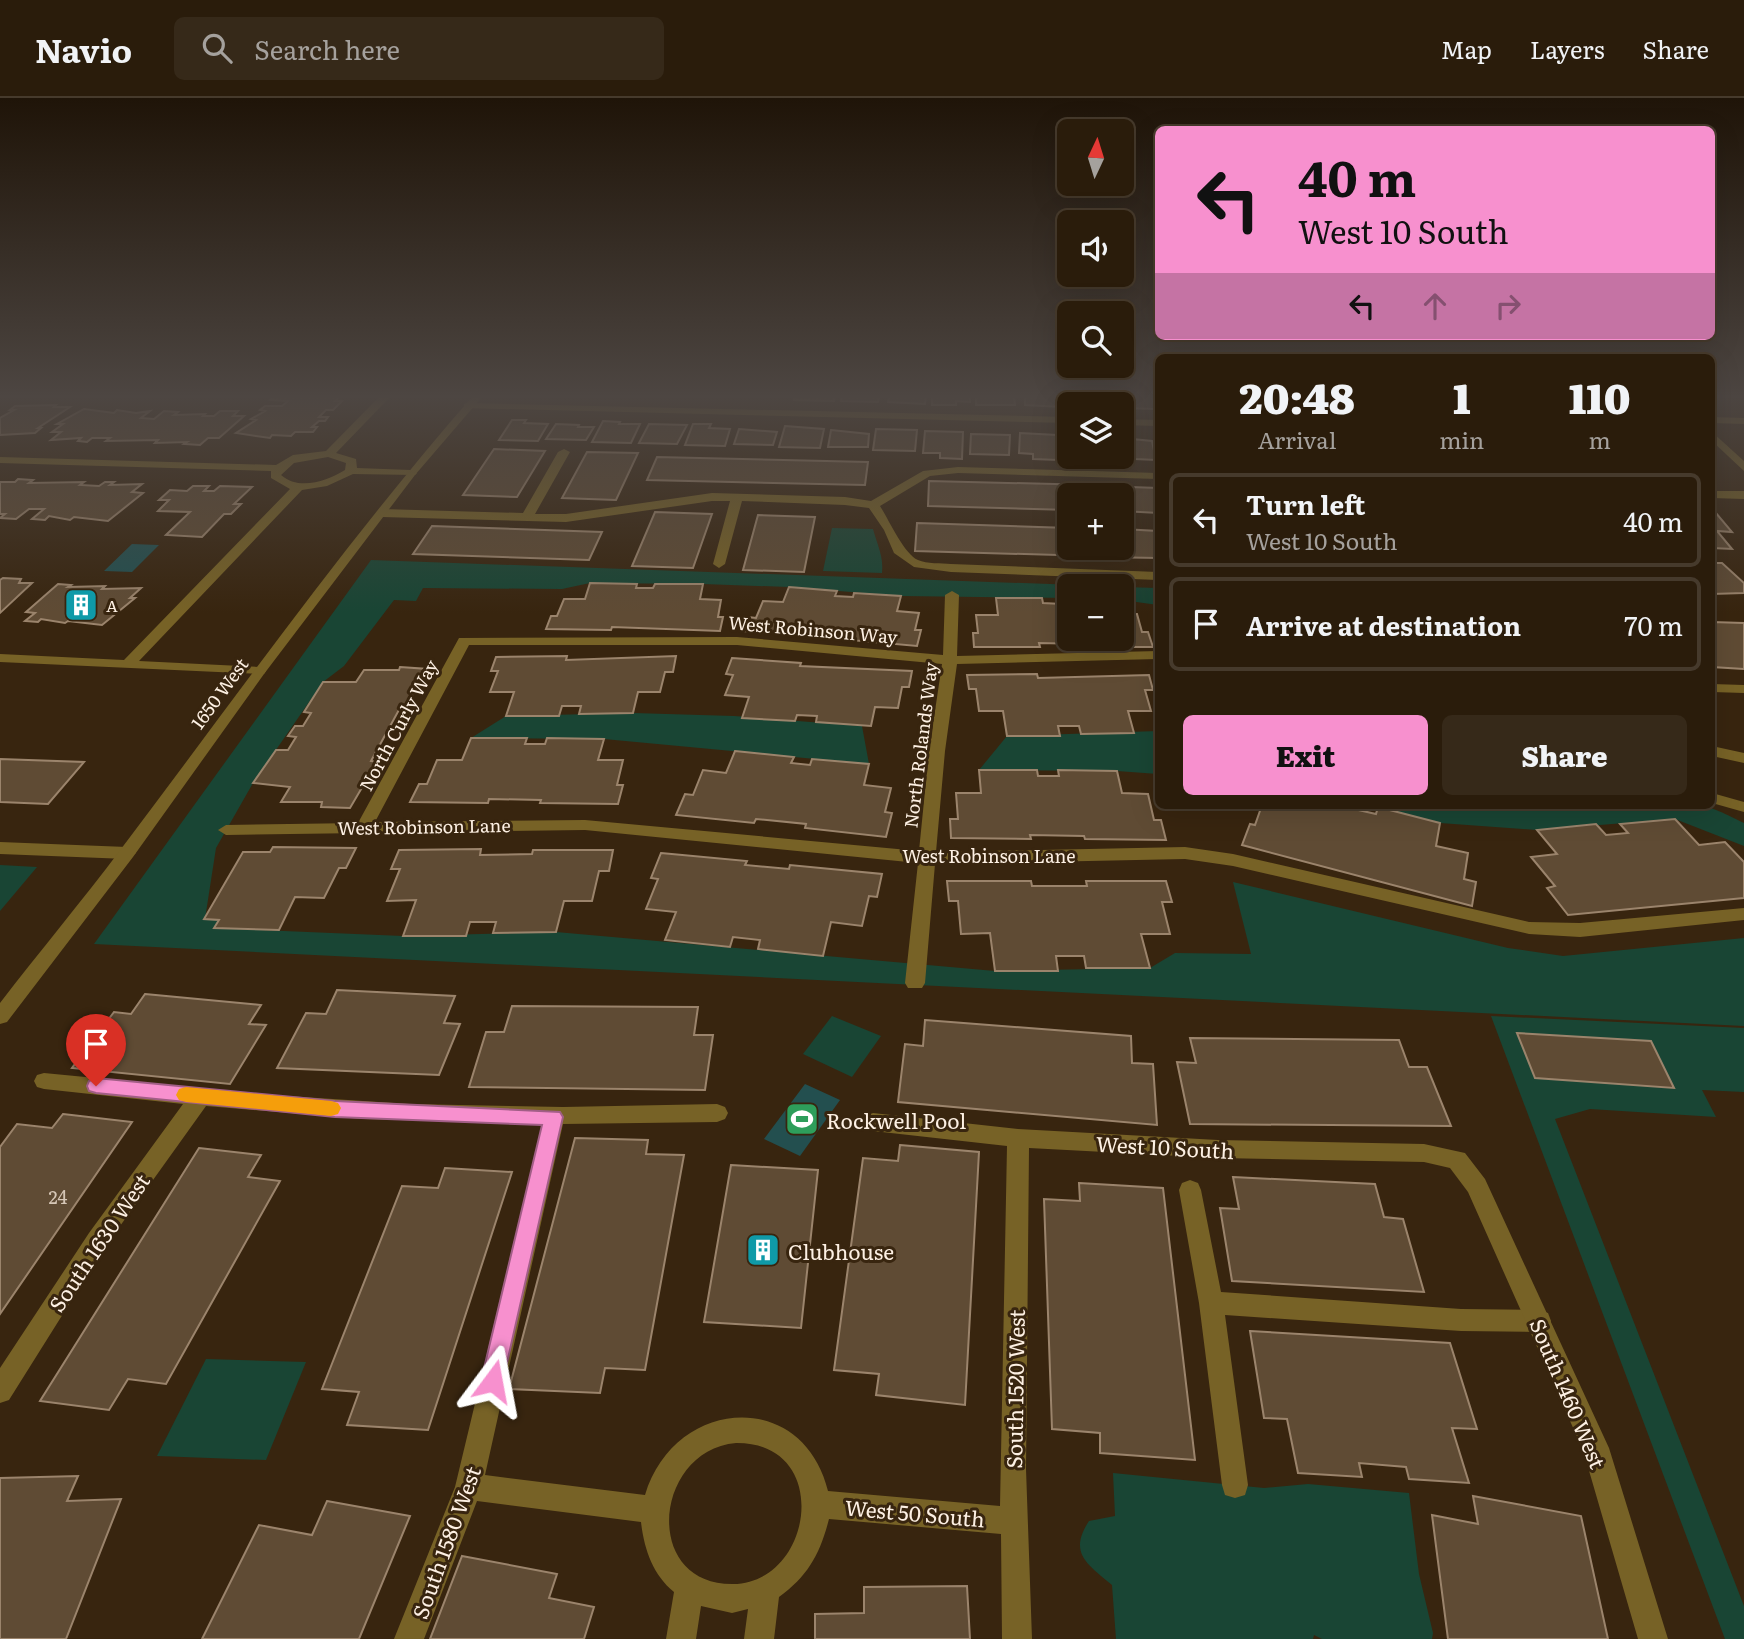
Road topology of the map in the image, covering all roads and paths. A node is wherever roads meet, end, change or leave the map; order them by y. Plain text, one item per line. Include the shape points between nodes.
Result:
1 (278, 468) edge
2 (415, 469) edge
3 (554, 469) edge
4 (351, 471) joint
5 (411, 473) junction
6 (1155, 475) edge
7 (299, 486) junction
8 (1715, 495) edge
9 (1744, 495) edge
10 (737, 497) junction
11 (873, 505) junction
12 (383, 513) junction
13 (526, 518) junction
14 (719, 564) dead end
15 (1155, 576) edge
16 (952, 595) dead end
17 (464, 641) joint
18 (1155, 655) edge
19 (0, 658) edge
20 (950, 660) junction
21 (129, 663) junction
22 (259, 671) junction
23 (1715, 688) edge
24 (1744, 689) edge
25 (1715, 749) edge
26 (1744, 758) edge
27 (1715, 799) edge
28 (1744, 807) edge
29 (365, 826) junction
30 (226, 830) dead end
31 (0, 848) edge
32 (127, 853) junction
33 (927, 858) junction
34 (1744, 914) edge
35 (915, 983) dead end
36 (0, 1017) edge
37 (44, 1081) dead end
38 (201, 1096) junction
39 (717, 1113) dead end
40 (554, 1117) junction
41 (873, 1122) dead end
42 (1018, 1139) junction
43 (1457, 1160) joint
44 (1191, 1190) dead end
45 (1211, 1303) junction
46 (1538, 1321) junction
47 (0, 1391) edge
48 (1235, 1485) dead end
49 (469, 1487) junction
50 (818, 1504) junction
51 (654, 1510) junction
52 (1012, 1521) junction
53 (689, 1587) junction
54 (765, 1591) junction
55 (409, 1639) edge
56 (681, 1639) edge
57 (759, 1639) edge
58 (1017, 1639) edge
59 (1653, 1639) edge

1 - 7 street via 277,480
2 - 5 street, 1650 West
3 - 13 street
4 - 5 street
4 - 7 street via 324,484
5 - 12 street, 1650 West
6 - 11 street via 927,473
7 - 21 street
8 - 9 street
10 - 11 street
10 - 13 street via 680,499 596,515
10 - 14 street
11 - 15 street via 898,550 914,563
12 - 13 street
12 - 22 street, 1650 West
16 - 20 street, North Rolands Way
17 - 20 street, West Robinson Way via 737,641
17 - 29 street, North Curly Way
18 - 20 street, West Robinson Way
19 - 21 street
20 - 33 street, North Rolands Way
21 - 22 street
22 - 32 street, 1650 West
23 - 24 street
25 - 26 street
27 - 28 street
29 - 30 street, West Robinson Lane
29 - 33 street, West Robinson Lane via 585,825
31 - 32 street
32 - 36 street, 1650 West
33 - 34 street, West Robinson Lane via 1185,853 1529,928 1580,930
33 - 35 street, North Rolands Way
37 - 38 street
38 - 40 street via 335,1109
38 - 47 street, South 1630 West via 97,1240
39 - 40 street
40 - 49 street, South 1580 West
41 - 42 street, West 10 South
42 - 43 street, West 10 South via 1371,1150
42 - 52 street, South 1520 West
43 - 46 street, South 1460 West via 1477,1186
44 - 45 street
45 - 46 street
45 - 48 street
46 - 59 street, South 1460 West via 1596,1448
49 - 51 street
49 - 55 street, South 1580 West
50 - 51 street via 811,1476 797,1454 777,1438 752,1430 726,1431 701,1441 679,1458 663,1482
50 - 52 street, West 50 South
50 - 54 street via 804,1555 788,1575
51 - 53 street via 661,1554 672,1573
52 - 58 street, South 1520 West
53 - 54 street via 713,1597 739,1598
53 - 56 street
54 - 57 street

